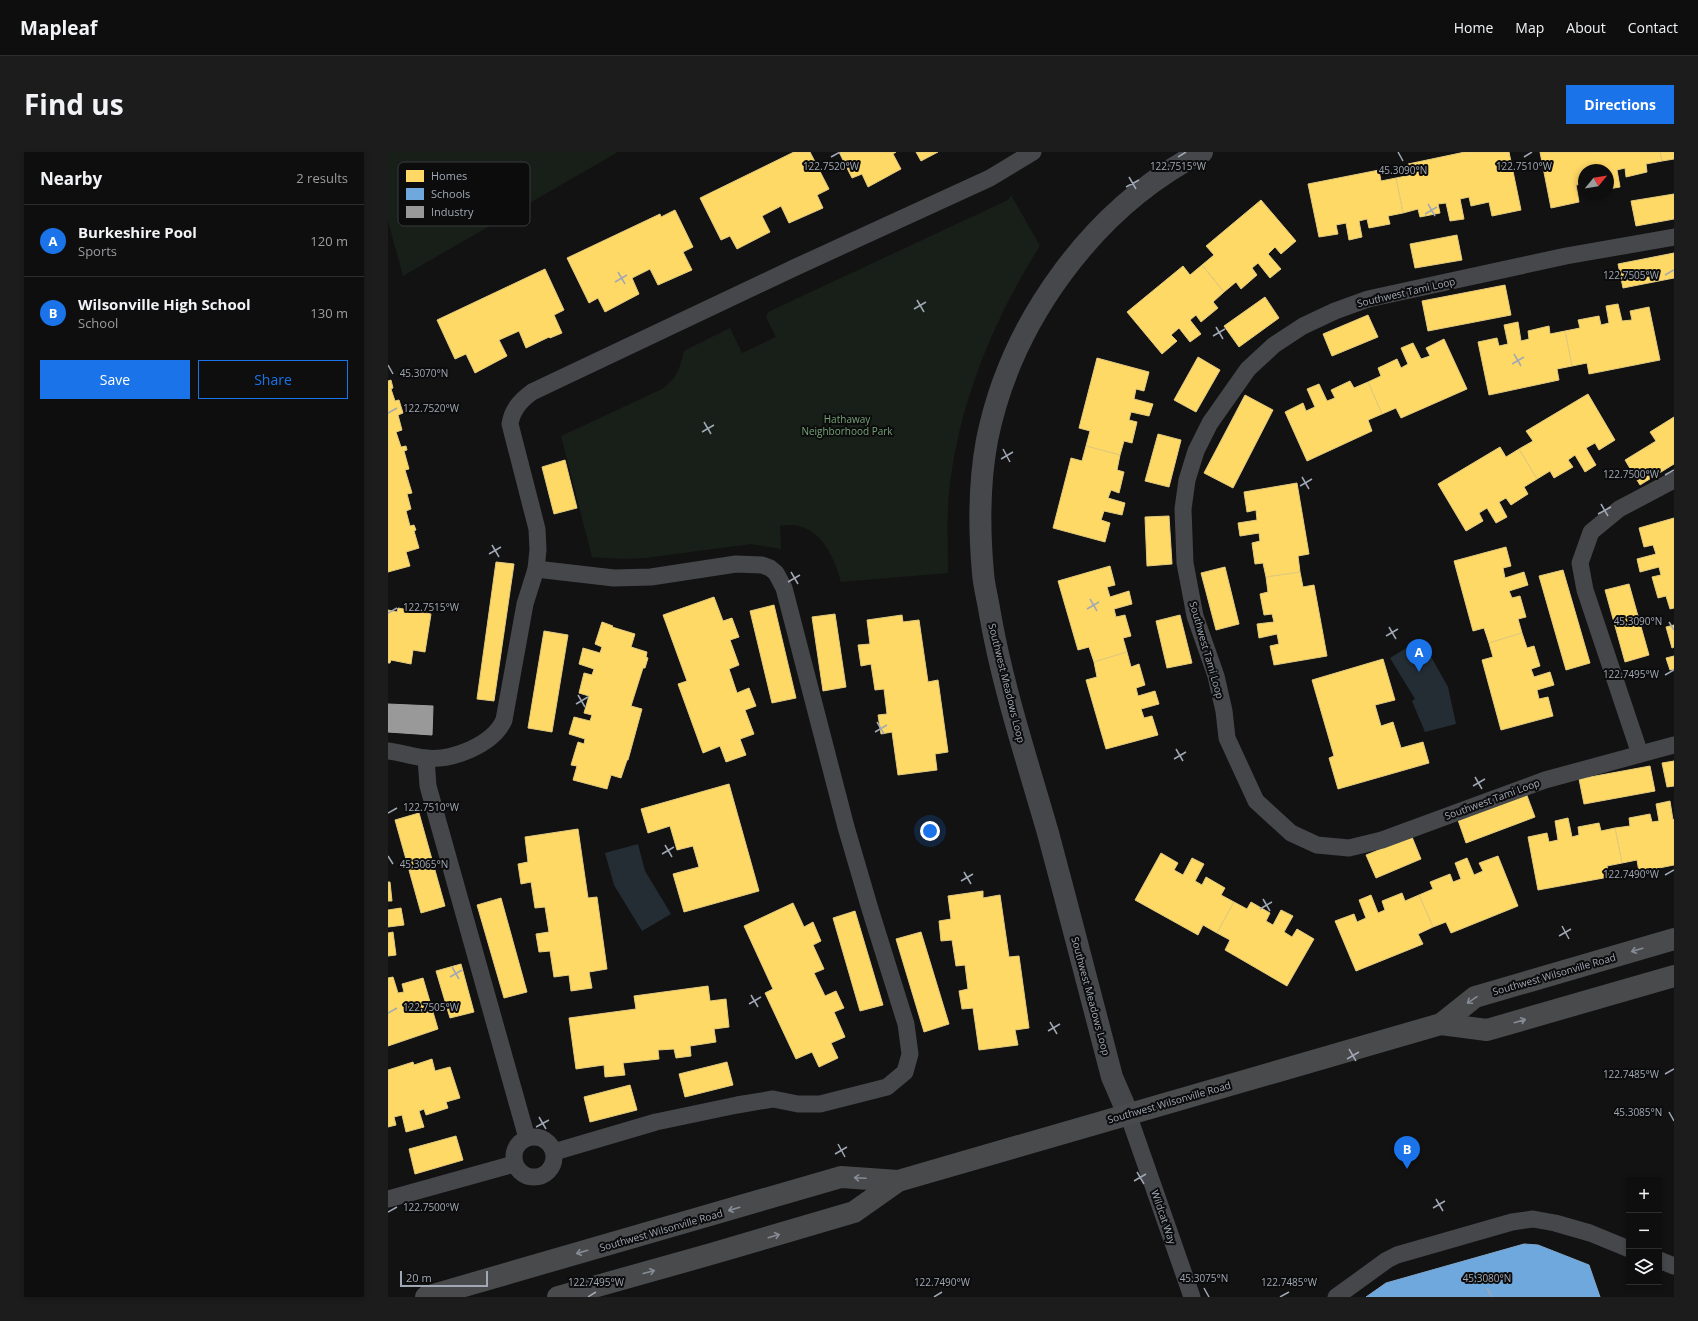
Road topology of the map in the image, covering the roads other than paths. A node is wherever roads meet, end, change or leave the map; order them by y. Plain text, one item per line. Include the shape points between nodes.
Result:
1 (1033, 152) edge
2 (1202, 152) edge
3 (1674, 237) edge
4 (1674, 480) edge
5 (536, 569) junction
6 (1674, 745) edge
7 (388, 751) edge
8 (1640, 754) junction
9 (426, 758) junction
10 (1674, 940) edge
11 (1674, 976) edge
12 (1441, 1024) junction
13 (1128, 1114) junction
14 (527, 1138) junction
15 (554, 1152) junction
16 (514, 1164) junction
17 (898, 1181) junction
18 (388, 1199) edge
19 (1626, 1247) edge
20 (1662, 1261) edge
21 (1674, 1266) edge
22 (426, 1297) edge
23 (558, 1297) edge
24 (1192, 1297) edge
25 (1336, 1297) edge

1 - 5 lane via 990,178 532,392 514,410 510,424 537,530
2 - 13 street, Southwest Meadows Loop via 1156,180 1103,226 1059,277 1041,304 1013,358 994,413 987,441 980,506 983,575 996,648 1049,836 1112,1077
3 - 8 lane, Southwest Tami Loop via 1566,256 1368,299 1304,326 1274,345 1248,369 1210,423 1196,451 1187,480 1183,509 1185,563 1195,616 1216,676 1227,738 1256,801 1291,833 1317,844 1349,848 1382,840 1545,780
4 - 8 lane via 1619,509 1591,532 1580,563 1585,590
5 - 9 lane via 524,604 504,720 500,728 490,738 465,752
5 - 15 lane via 614,578 651,577 736,564 762,565 776,573 784,588 846,827 906,1024 910,1054 905,1072 887,1087 820,1104 798,1104 773,1099 737,1105 656,1122
6 - 8 lane, Southwest Tami Loop
7 - 9 lane
9 - 14 lane via 428,786
10 -> 12 main road, Southwest Wilsonville Road via 1475,997
12 -> 11 main road, Southwest Wilsonville Road via 1487,1030
12 - 13 main road, Southwest Wilsonville Road
13 - 17 main road, Southwest Wilsonville Road
13 - 24 lane, Wildcat Way
14 - 15 lane via 543,1139
14 - 16 lane via 515,1149
15 - 16 lane via 552,1167 538,1178 526,1176
16 - 18 lane
17 -> 22 main road, Southwest Wilsonville Road via 840,1177
23 -> 17 main road, Southwest Wilsonville Road via 854,1212
19 - 25 lane via 1555,1223 1533,1219 1512,1222 1397,1254
20 - 21 lane

